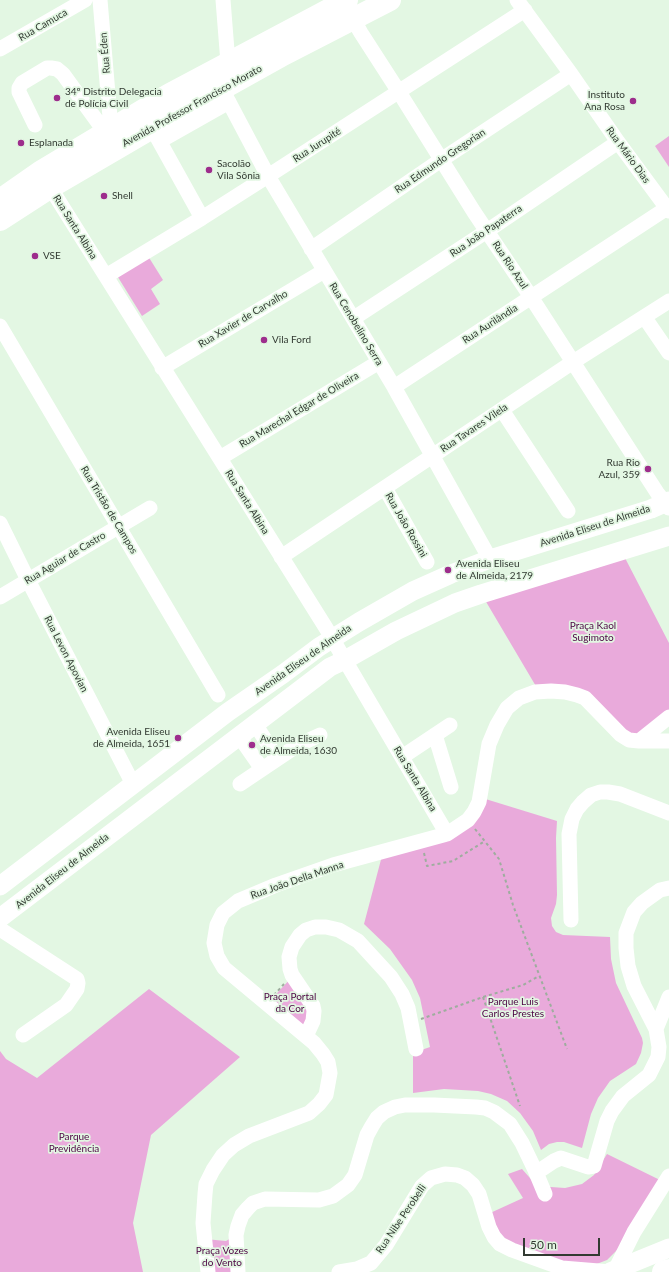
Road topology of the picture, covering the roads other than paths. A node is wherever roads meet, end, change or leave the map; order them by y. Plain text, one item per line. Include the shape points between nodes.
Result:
1 (85, 0) edge
2 (100, 0) edge
3 (222, 0) edge
4 (390, 0) edge
5 (347, 5) edge
6 (521, 5) edge
7 (0, 49) edge
8 (228, 63) junction
9 (571, 74) junction
10 (399, 92) junction
11 (225, 96) junction
12 (35, 125) dead end
13 (108, 131) junction
14 (156, 134) junction
15 (618, 142) junction
16 (440, 160) junction
17 (55, 174) junction
18 (268, 176) junction
19 (0, 200) edge
20 (668, 209) edge
21 (202, 218) junction
22 (0, 220) edge
23 (487, 232) junction
24 (311, 249) junction
25 (324, 271) junction
26 (106, 276) junction
27 (531, 297) junction
28 (669, 301) edge
29 (354, 318) junction
30 (645, 318) junction
31 (0, 326) edge
32 (669, 353) edge
33 (379, 362) junction
34 (574, 362) junction
35 (162, 368) junction
36 (394, 387) junction
37 (502, 410) junction
38 (433, 456) junction
39 (220, 458) junction
40 (385, 488) junction
41 (668, 504) edge
42 (150, 508) dead end
43 (568, 511) dead end
44 (0, 523) edge
45 (118, 527) junction
46 (669, 536) edge
47 (281, 557) junction
48 (490, 559) junction
49 (427, 562) dead end
50 (28, 580) junction
51 (0, 597) edge
52 (332, 639) junction
53 (345, 660) junction
54 (218, 695) dead end
55 (669, 717) edge
56 (255, 724) junction
57 (450, 725) dead end
58 (320, 735) dead end
59 (435, 735) junction
60 (239, 736) junction
61 (639, 741) junction
62 (669, 741) edge
63 (278, 758) junction
64 (402, 758) junction
65 (262, 769) junction
66 (133, 784) junction
67 (240, 784) dead end
68 (451, 787) dead end
69 (669, 813) edge
70 (448, 834) junction
71 (0, 886) edge
72 (669, 888) edge
73 (0, 918) edge
74 (571, 920) dead end
75 (0, 929) edge
76 (669, 997) edge
77 (656, 1029) junction
78 (23, 1035) dead end
79 (306, 1036) junction
80 (416, 1049) dead end
81 (535, 1170) junction
82 (669, 1176) edge
83 (545, 1194) dead end
84 (669, 1248) edge
85 (669, 1270) edge
86 (612, 1271) edge
87 (208, 1272) edge
88 (238, 1272) edge
89 (339, 1272) edge
90 (663, 1272) edge

1 - 7 street, Rua Camuca
2 - 13 street, Rua Éden
3 - 8 street
4 - 5 highway, Avenida Professor Francisco Morato
5 - 8 highway, Avenida Professor Francisco Morato
5 - 10 street, Rua Rio Azul
5 - 11 highway, Avenida Professor Francisco Morato via 285,54
6 - 9 street, Rua Mário Dias
6 - 10 street, Rua Jurupité
8 - 13 highway, Avenida Professor Francisco Morato
9 - 15 street, Rua Mário Dias
9 - 16 street, Rua Edmundo Gregorian
10 - 16 street, Rua Rio Azul
10 - 18 street, Rua Jurupité
11 - 14 highway, Avenida Professor Francisco Morato
11 - 18 street, Rua Cenobelino Serra
12 - 13 street via 19,88 22,83 51,68 63,74
13 - 17 highway, Avenida Professor Francisco Morato
14 - 17 highway, Avenida Professor Francisco Morato
14 - 21 street
15 - 20 street, Rua Mário Dias
15 - 23 street, Rua João Papaterra
16 - 23 street, Rua Rio Azul
16 - 24 street, Rua Edmundo Gregorian
17 - 19 highway, Avenida Professor Francisco Morato
17 - 22 highway, Avenida Professor Francisco Morato
17 - 26 street, Rua Santa Albina
18 - 21 street, Rua Jurupité
18 - 24 street, Rua Cenobelino Serra
20 - 27 street, Rua Aurilândia
21 - 26 street, Rua Jurupité
23 - 27 street, Rua Rio Azul
23 - 29 street, Rua João Papaterra
24 - 25 street, Rua Cenobelino Serra
25 - 29 street, Rua Cenobelino Serra
25 - 35 street, Rua Xavier de Carvalho
26 - 35 street, Rua Santa Albina
27 - 34 street, Rua Rio Azul
27 - 36 street, Rua Aurilândia
28 - 30 street, Rua Tavares Vilela
29 - 33 street, Rua Cenobelino Serra
30 - 32 street
30 - 34 street, Rua Tavares Vilela
31 - 45 street, Rua Tristão de Campos
33 - 36 street, Rua Cenobelino Serra
33 - 39 street, Rua Marechal Edgar de Oliveira
34 - 37 street, Rua Tavares Vilela
34 - 41 street, Rua Rio Azul
35 - 39 street, Rua Santa Albina
36 - 38 street, Rua Cenobelino Serra
37 - 38 street, Rua Tavares Vilela
37 - 43 street
38 - 40 street, Rua Tavares Vilela
38 - 48 street, Rua Cenobelino Serra
39 - 47 street, Rua Santa Albina
40 - 47 street, Rua Tavares Vilela
40 - 49 street, Rua João Rossini
41 - 48 main road, Avenida Eliseu de Almeida
42 - 45 street, Rua Aguiar de Castro
44 - 50 street, Rua Levon Apovian
45 - 50 street, Rua Aguiar de Castro
45 - 54 street, Rua Tristão de Campos
46 - 53 main road, Avenida Eliseu de Almeida via 455,603 396,631
47 - 52 street, Rua Santa Albina
48 - 52 main road, Avenida Eliseu de Almeida via 413,591
50 - 51 street, Rua Aguiar de Castro
50 - 66 street, Rua Levon Apovian
52 - 53 street, Rua Santa Albina
52 - 66 main road, Avenida Eliseu de Almeida via 228,712
53 - 56 main road, Avenida Eliseu de Almeida via 330,667
53 - 64 street, Rua Santa Albina
55 - 61 street
56 - 60 main road, Avenida Eliseu de Almeida
56 - 63 street
57 - 59 street
58 - 63 street
59 - 64 street
59 - 68 street
60 - 65 street
60 - 73 main road, Avenida Eliseu de Almeida
61 - 62 street, Rua João Della Manna
61 - 70 street, Rua João Della Manna via 629,740 621,735 585,698 577,695 551,691 535,692 519,698 507,708 496,725 489,744 474,812 468,820
63 - 65 street
64 - 70 street, Rua Santa Albina
65 - 67 street
66 - 71 main road, Avenida Eliseu de Almeida
69 - 74 street via 620,794 608,792 591,795 583,802 572,819 569,834
70 - 79 street, Rua João Della Manna via 333,866 276,885 238,901 223,913 217,925 214,943 217,956 224,968
72 - 77 street via 660,890 642,903 634,912 626,933 628,966 634,986
75 - 78 street via 76,979 78,984 66,1005
76 - 77 street
77 - 81 street via 659,1047 654,1067 649,1076 623,1096 612,1110 594,1166 588,1167 561,1158 542,1169
79 - 80 street via 314,1016 313,1006 292,975 289,957 292,947 306,930 326,927 339,930 358,941 391,977 408,1008
79 - 87 street, Rua João Della Manna via 328,1062 330,1081 326,1095 309,1112 249,1136 223,1155 212,1170 204,1194 203,1223
81 - 83 street
81 - 88 street via 513,1129 502,1117 486,1108 434,1105 395,1107 377,1118 367,1135 354,1175 348,1185 334,1196 319,1200 265,1199 258,1200 248,1208 242,1215 236,1235
82 - 86 street
84 - 86 main road
85 - 90 highway
86 - 89 street, Rua Nibe Perobelli via 562,1268 500,1244 489,1227 479,1194 473,1185 465,1178 445,1174 431,1178 422,1186 386,1245 371,1263

